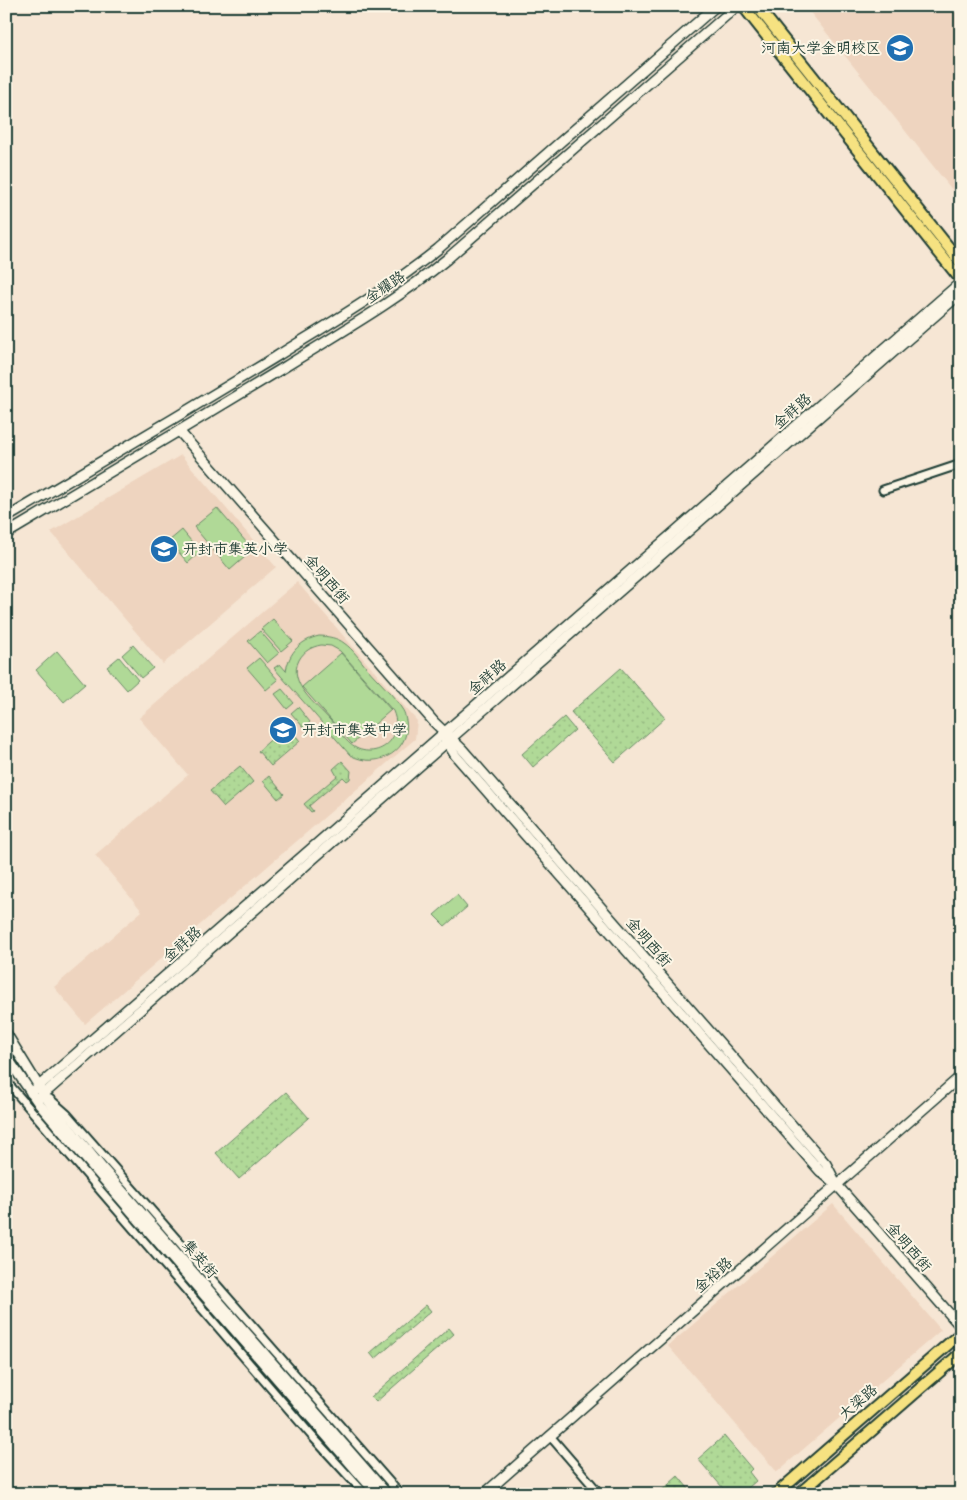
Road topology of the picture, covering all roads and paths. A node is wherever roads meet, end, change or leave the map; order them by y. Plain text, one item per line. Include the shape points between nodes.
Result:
1 (716, 6) edge
2 (737, 6) edge
3 (744, 6) edge
4 (757, 6) edge
5 (961, 263) edge
6 (961, 281) edge
7 (961, 293) edge
8 (179, 431) junction
9 (961, 464) edge
10 (883, 490) dead end
11 (6, 518) edge
12 (6, 534) edge
13 (446, 737) junction
14 (6, 1033) edge
15 (6, 1056) edge
16 (961, 1076) edge
17 (6, 1081) edge
18 (38, 1093) junction
19 (837, 1185) junction
20 (961, 1327) edge
21 (961, 1333) edge
22 (961, 1353) edge
23 (550, 1436) junction
24 (365, 1494) edge
25 (377, 1494) edge
26 (387, 1494) edge
27 (400, 1494) edge
28 (484, 1494) edge
29 (600, 1494) edge
30 (776, 1494) edge
31 (799, 1494) edge

1 - 11 street, 金耀路 via 438,249 400,278 214,395
2 - 8 street, 金耀路 via 430,272 367,316
3 - 6 main road
4 - 5 main road
6 - 13 street, 金祥路
7 - 13 street, 金祥路
8 - 12 street, 金耀路
8 - 13 street, 金明西街
9 - 10 street
13 - 18 street, 金祥路
13 - 19 street, 金明西街 via 455,754 548,861 820,1171
14 - 18 street, 集英街
15 - 18 street, 集英街
16 - 19 street, 金裕路
17 - 24 street
18 - 25 street, 集英街 via 99,1174
18 - 26 street, 集英街
18 - 27 street via 67,1114
19 - 20 street, 金明西街
19 - 23 street, 金裕路
21 - 30 main road, 大梁路
22 - 31 main road, 大梁路
23 - 28 street, 金裕路
23 - 29 street

